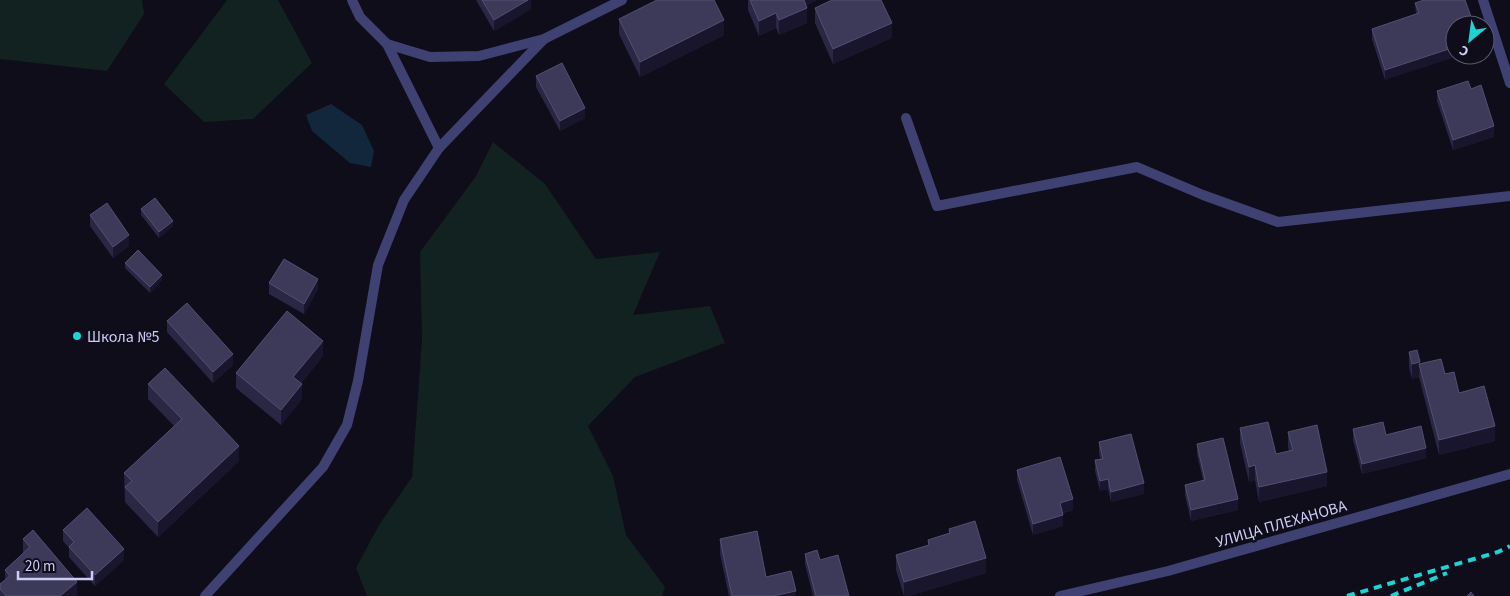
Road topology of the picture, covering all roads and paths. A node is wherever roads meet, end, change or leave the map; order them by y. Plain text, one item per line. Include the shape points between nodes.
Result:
1 (352, 0) edge
2 (622, 0) edge
3 (1483, 0) edge
4 (544, 39) junction
5 (387, 44) junction
6 (1510, 83) edge
7 (906, 118) dead end
8 (439, 148) junction
9 (1510, 196) edge
10 (1510, 474) edge
11 (205, 596) edge
12 (1060, 596) edge

1 - 5 street via 360,17
2 - 4 street
3 - 6 street
4 - 5 street via 478,56 430,57
4 - 8 street
5 - 8 street
7 - 9 street via 938,206 1137,168 1278,222
8 - 11 street via 404,200 378,265 347,425 323,467
10 - 12 street, УЛИЦА ПЛЕХАНОВА via 1168,570

